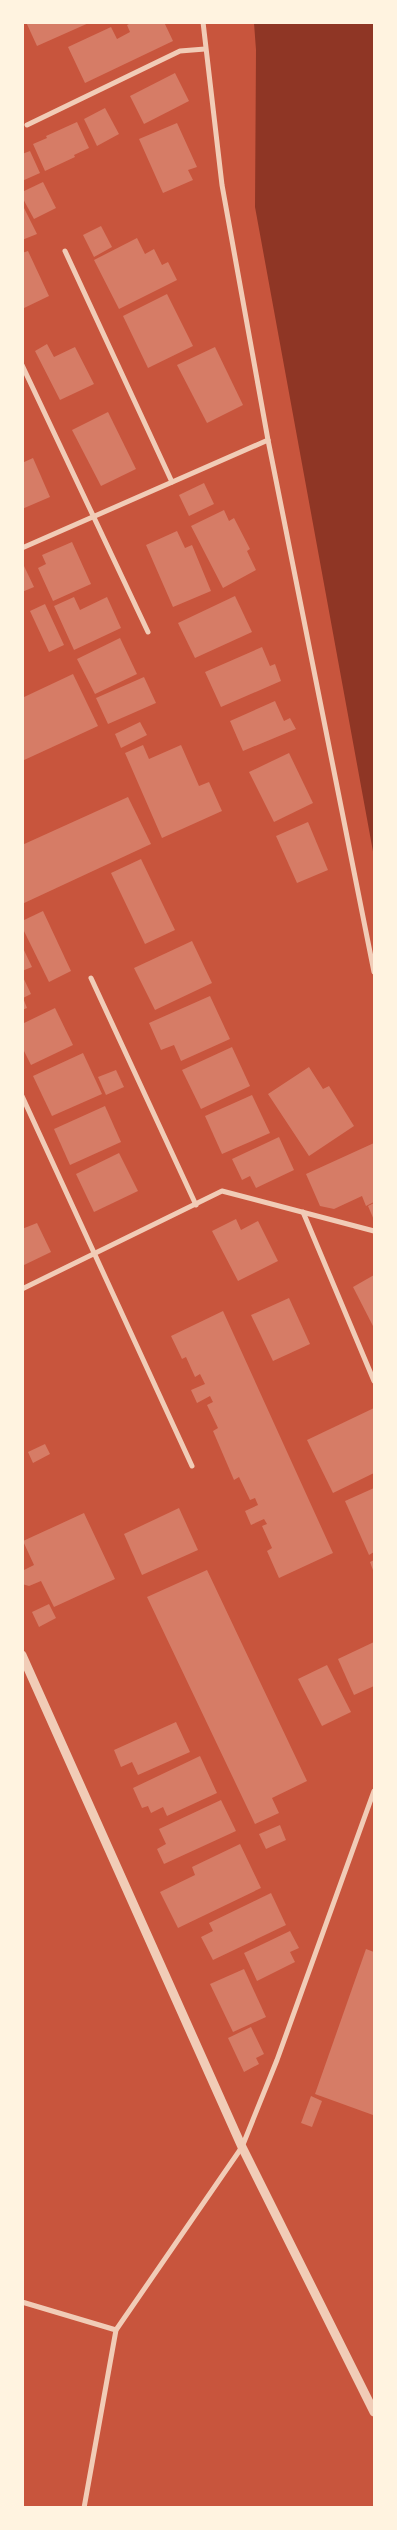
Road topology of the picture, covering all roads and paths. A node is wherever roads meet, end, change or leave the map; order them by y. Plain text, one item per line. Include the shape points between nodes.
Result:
1 (203, 22) edge
2 (205, 49) junction
3 (27, 125) dead end
4 (64, 251) dead end
5 (22, 365) edge
6 (268, 440) junction
7 (172, 482) junction
8 (95, 517) junction
9 (22, 548) edge
10 (148, 632) dead end
11 (374, 972) edge
12 (91, 978) dead end
13 (22, 1096) edge
14 (196, 1204) junction
15 (303, 1212) junction
16 (374, 1231) edge
17 (95, 1254) junction
18 (22, 1289) edge
19 (374, 1381) edge
20 (192, 1466) dead end
21 (22, 1655) edge
22 (374, 1791) edge
23 (242, 2147) junction
24 (22, 2302) edge
25 (116, 2330) junction
26 (374, 2412) edge
27 (84, 2508) edge

1 - 2 street
2 - 3 street via 180,51
2 - 6 street via 222,185
4 - 7 street
5 - 8 street
6 - 7 street
6 - 11 street
7 - 8 street
8 - 9 street
8 - 10 street
12 - 14 street
13 - 17 street
14 - 15 street via 222,1191
14 - 17 street
15 - 16 street
15 - 19 street
17 - 18 street
17 - 20 street
21 - 23 street
22 - 23 street via 277,2060
23 - 25 street
23 - 26 street
24 - 25 street
25 - 27 street

